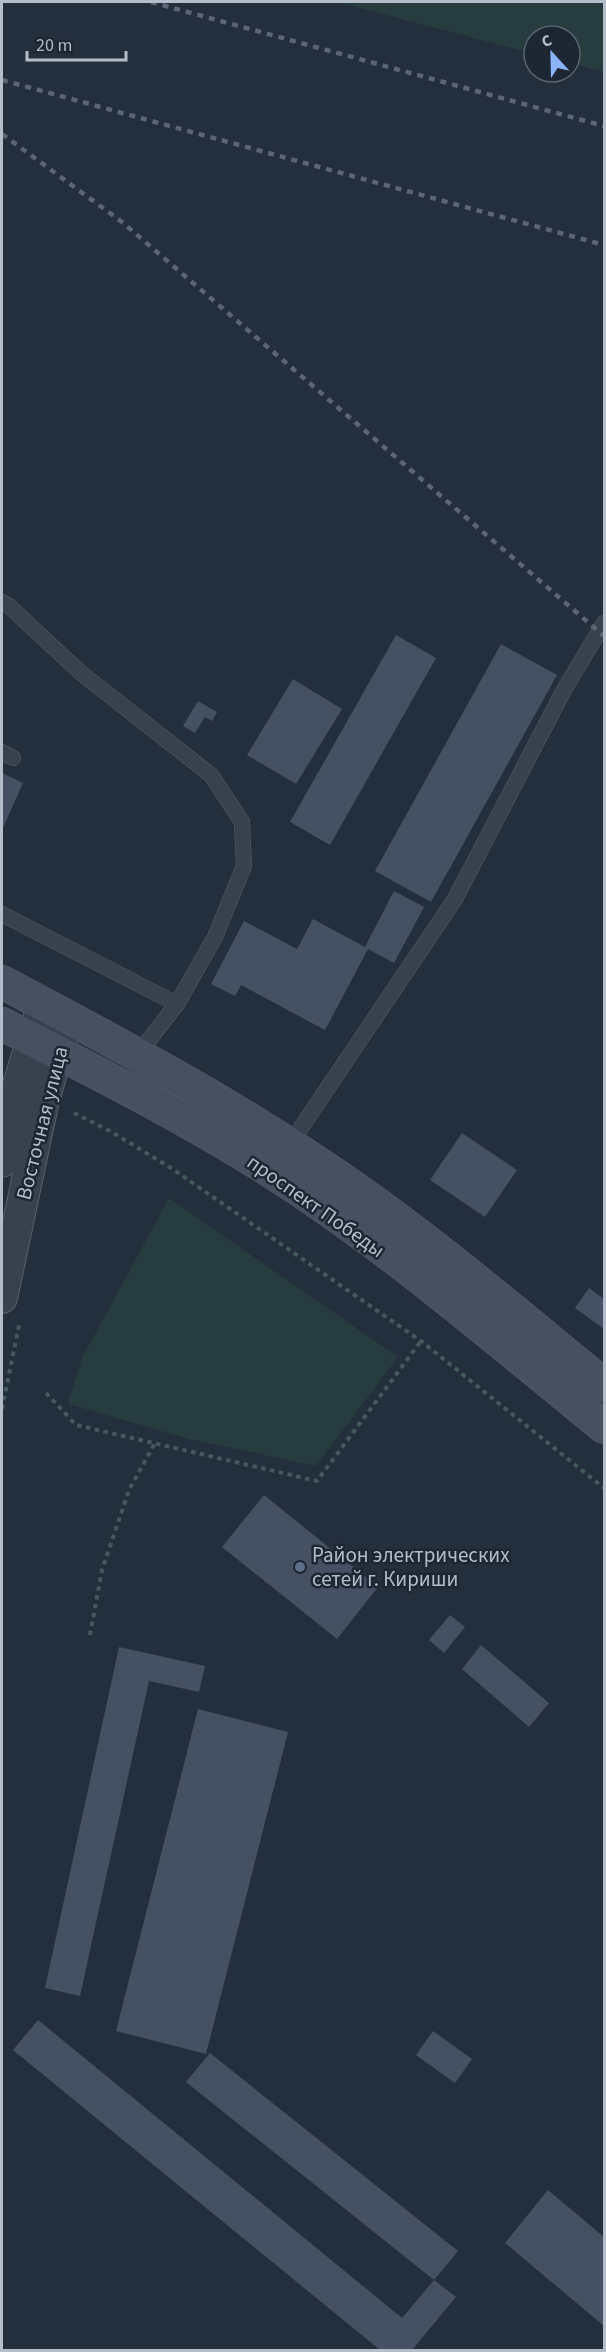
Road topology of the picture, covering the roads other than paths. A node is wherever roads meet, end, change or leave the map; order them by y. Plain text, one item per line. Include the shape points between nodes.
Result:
1 (2, 602) edge
2 (604, 623) edge
3 (2, 914) edge
4 (2, 982) edge
5 (177, 1004) junction
6 (56, 1011) junction
7 (2, 1024) edge
8 (33, 1040) junction
9 (138, 1054) junction
10 (280, 1159) junction
11 (2, 1162) edge
12 (2, 1298) edge
13 (604, 1385) edge
14 (604, 1427) edge

1 - 5 lane via 81,673 211,775 242,822 244,866 216,937
2 - 10 lane via 565,688 455,899
3 - 5 lane
4 - 6 main road, проспект Победы
5 - 9 lane
6 - 8 street, Восточная улица
6 - 9 main road, проспект Победы
6 - 12 street, Восточная улица via 44,1100
7 - 8 main road, проспект Победы
8 - 10 main road, проспект Победы via 193,1124
8 - 11 street, Восточная улица via 17,1088
9 - 10 main road, проспект Победы via 209,1094
10 - 13 main road, проспект Победы via 339,1178
10 - 14 main road, проспект Победы via 363,1236

